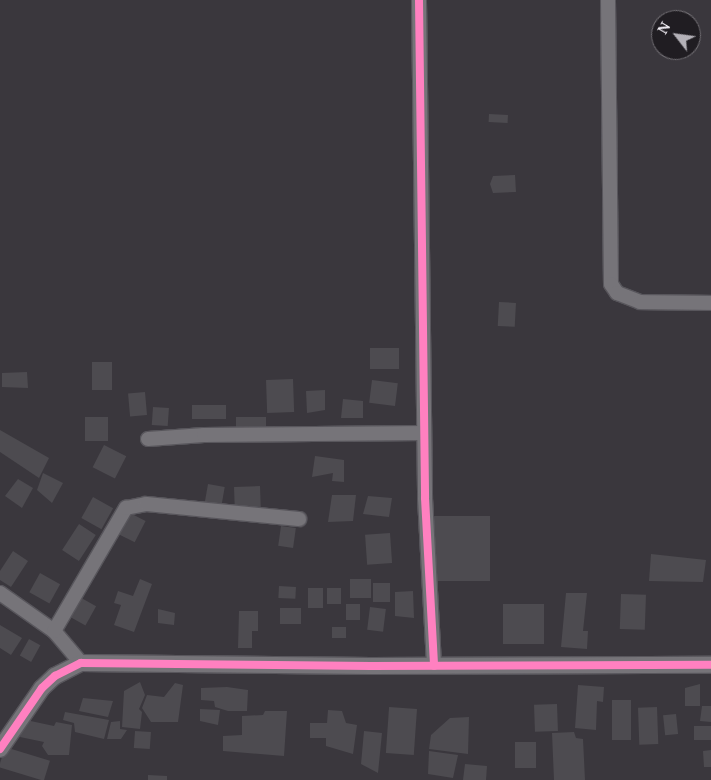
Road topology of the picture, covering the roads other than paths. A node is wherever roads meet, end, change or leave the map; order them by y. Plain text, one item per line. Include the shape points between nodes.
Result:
1 (419, 0) edge
2 (608, 0) edge
3 (711, 303) edge
4 (424, 433) junction
5 (148, 439) dead end
6 (299, 520) dead end
7 (0, 593) edge
8 (54, 631) junction
9 (81, 663) junction
10 (711, 665) edge
11 (434, 666) junction
12 (0, 749) edge

1 - 4 street
2 - 3 street via 611,284 617,293 640,302
4 - 5 street via 204,435
4 - 11 street
6 - 8 street via 146,504 126,508
7 - 8 street
8 - 9 street
9 - 11 street
9 - 12 street via 55,676 42,688
10 - 11 street

